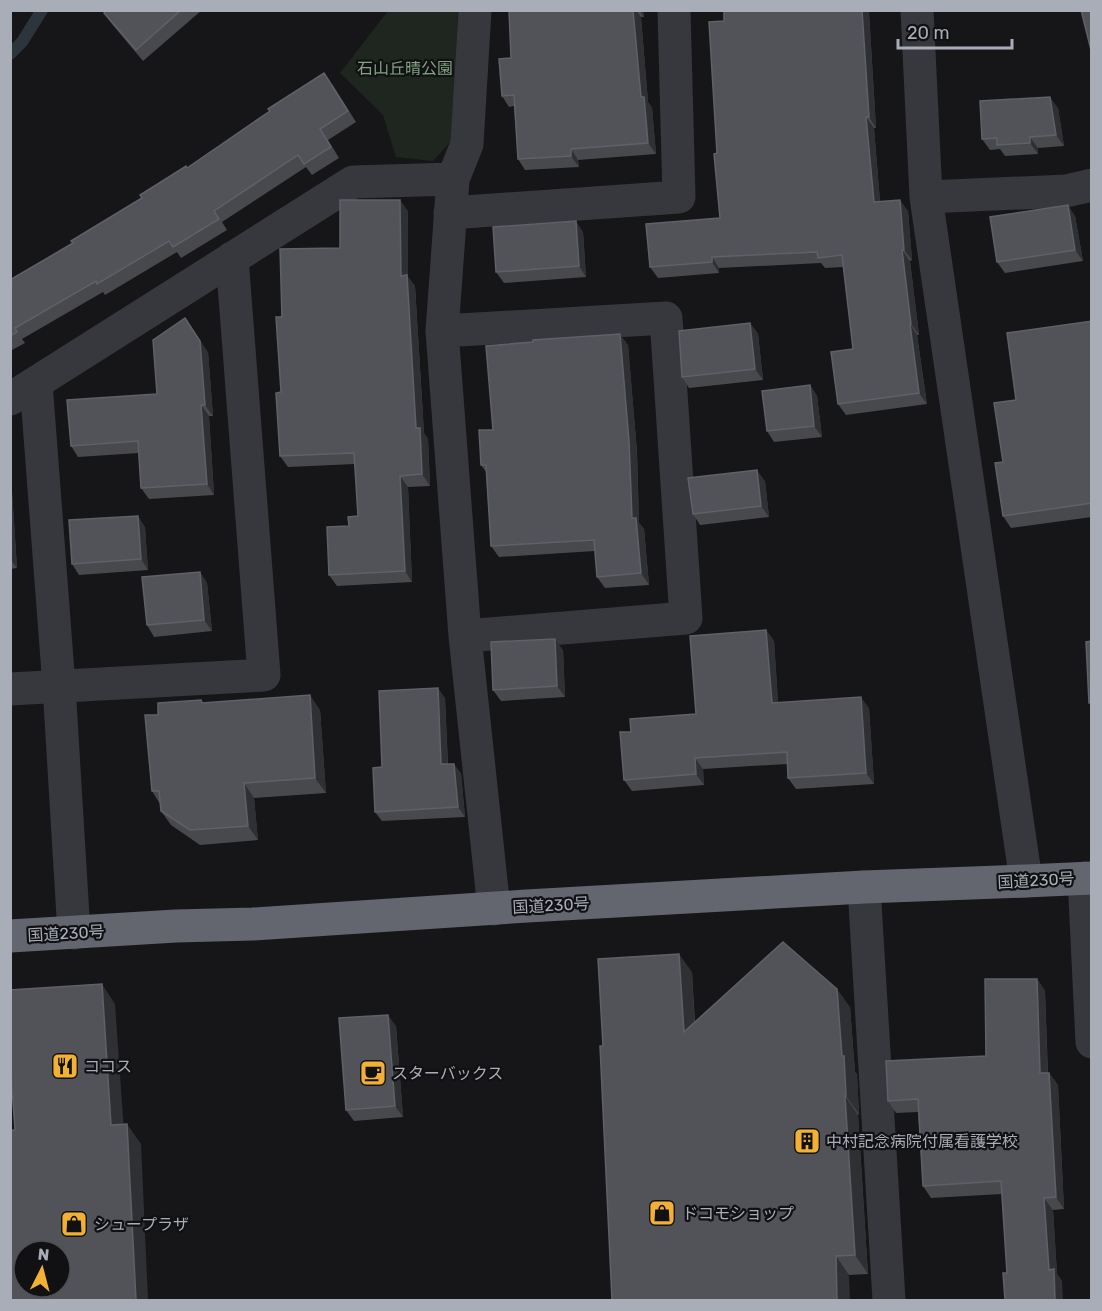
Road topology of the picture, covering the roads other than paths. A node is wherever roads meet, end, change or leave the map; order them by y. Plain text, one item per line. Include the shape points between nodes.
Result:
1 (475, 10) edge
2 (674, 10) edge
3 (917, 10) edge
4 (453, 179) junction
5 (1092, 185) edge
6 (926, 197) junction
7 (450, 213) junction
8 (232, 258) junction
9 (442, 331) junction
10 (23, 391) edge
11 (465, 636) junction
12 (59, 686) junction
13 (10, 689) edge
14 (1088, 878) edge
15 (1026, 881) junction
16 (864, 887) junction
17 (494, 909) junction
18 (74, 933) junction
19 (10, 936) edge
20 (1092, 1042) edge
21 (889, 1300) edge

1 - 4 street via 467,144
2 - 7 street via 679,197
3 - 6 street
4 - 7 street
4 - 8 street via 353,182
5 - 6 street via 1066,190
6 - 15 street
7 - 9 street
8 - 10 street
8 - 12 street via 264,675
9 - 11 street
9 - 11 street via 666,318 686,618
10 - 12 street
11 - 17 street
12 - 13 street
12 - 18 street
14 - 15 highway, 国道230号
14 - 20 street
15 - 16 highway, 国道230号
16 - 17 highway, 国道230号
16 - 21 street
17 - 18 highway, 国道230号
18 - 19 highway, 国道230号

